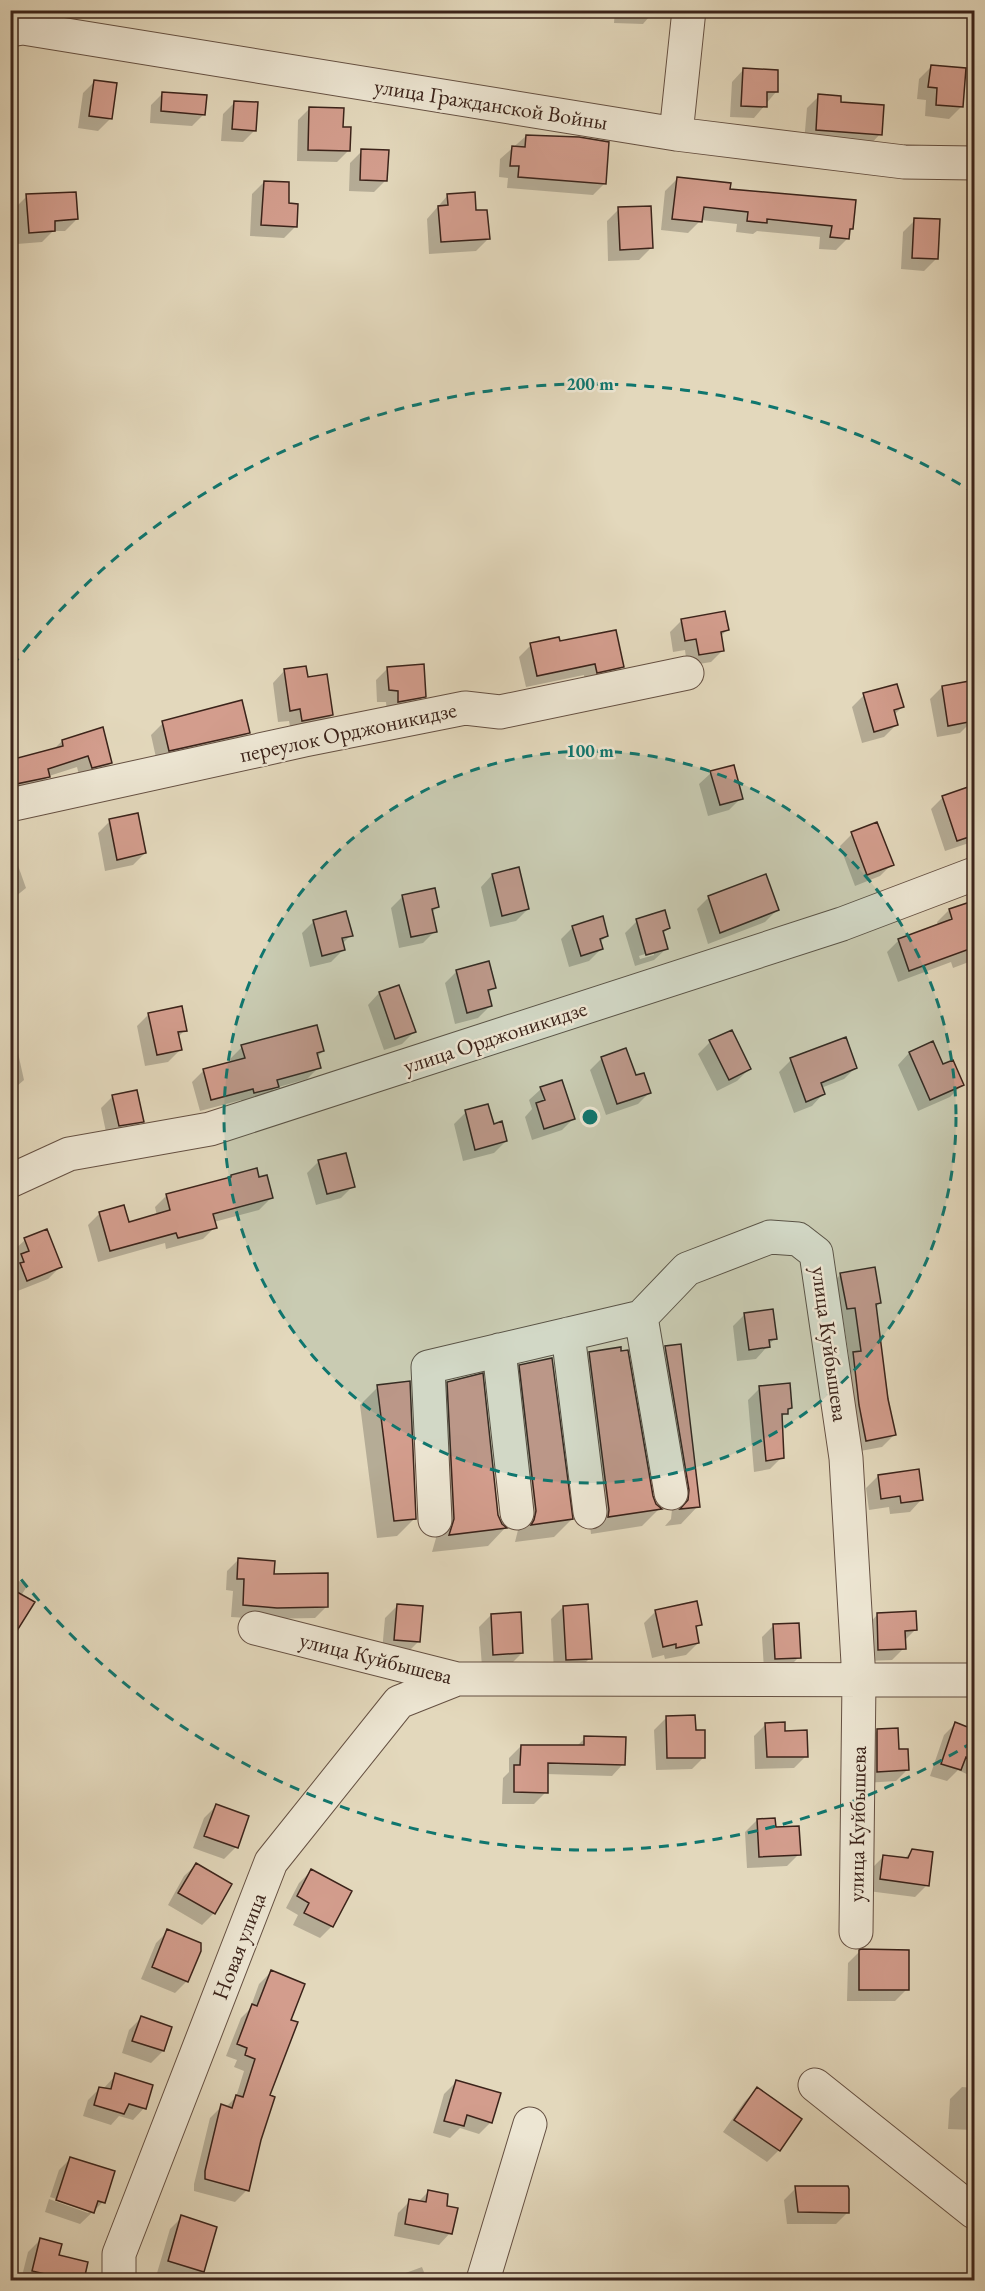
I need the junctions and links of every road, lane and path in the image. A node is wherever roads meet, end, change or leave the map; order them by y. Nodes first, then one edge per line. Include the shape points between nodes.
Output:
1 (689, 10) edge
2 (18, 23) edge
3 (676, 134) junction
4 (975, 163) edge
5 (687, 673) dead end
6 (10, 805) edge
7 (975, 874) edge
8 (10, 1181) edge
9 (641, 1317) junction
10 (568, 1334) junction
11 (499, 1350) junction
12 (671, 1493) dead end
13 (590, 1512) dead end
14 (517, 1513) dead end
15 (435, 1520) dead end
16 (255, 1628) dead end
17 (457, 1679) junction
18 (859, 1680) junction
19 (975, 1680) edge
20 (856, 1932) dead end
21 (815, 2085) dead end
22 (530, 2124) dead end
23 (975, 2212) edge
24 (119, 2280) edge
25 (483, 2280) edge

1 - 3 street
2 - 3 street, улица Гражданской Войны
3 - 4 street, улица Гражданской Войны via 904,162
5 - 6 street, переулок Орджоникидзе via 500,712 465,708
7 - 8 street, улица Орджоникидзе via 842,924 210,1129 69,1154
9 - 10 street
9 - 12 street
9 - 18 street, улица Куйбышева via 687,1269 770,1238 798,1239 816,1253 846,1458
10 - 11 street
10 - 13 street
11 - 14 street
11 - 15 street via 428,1367
16 - 17 street, улица Куйбышева
17 - 18 street, улица Куйбышева
17 - 24 street, Новая улица via 399,1702 272,1862 119,2254
18 - 19 street, улица Куйбышева
18 - 20 street, улица Куйбышева
21 - 23 street
22 - 25 street

